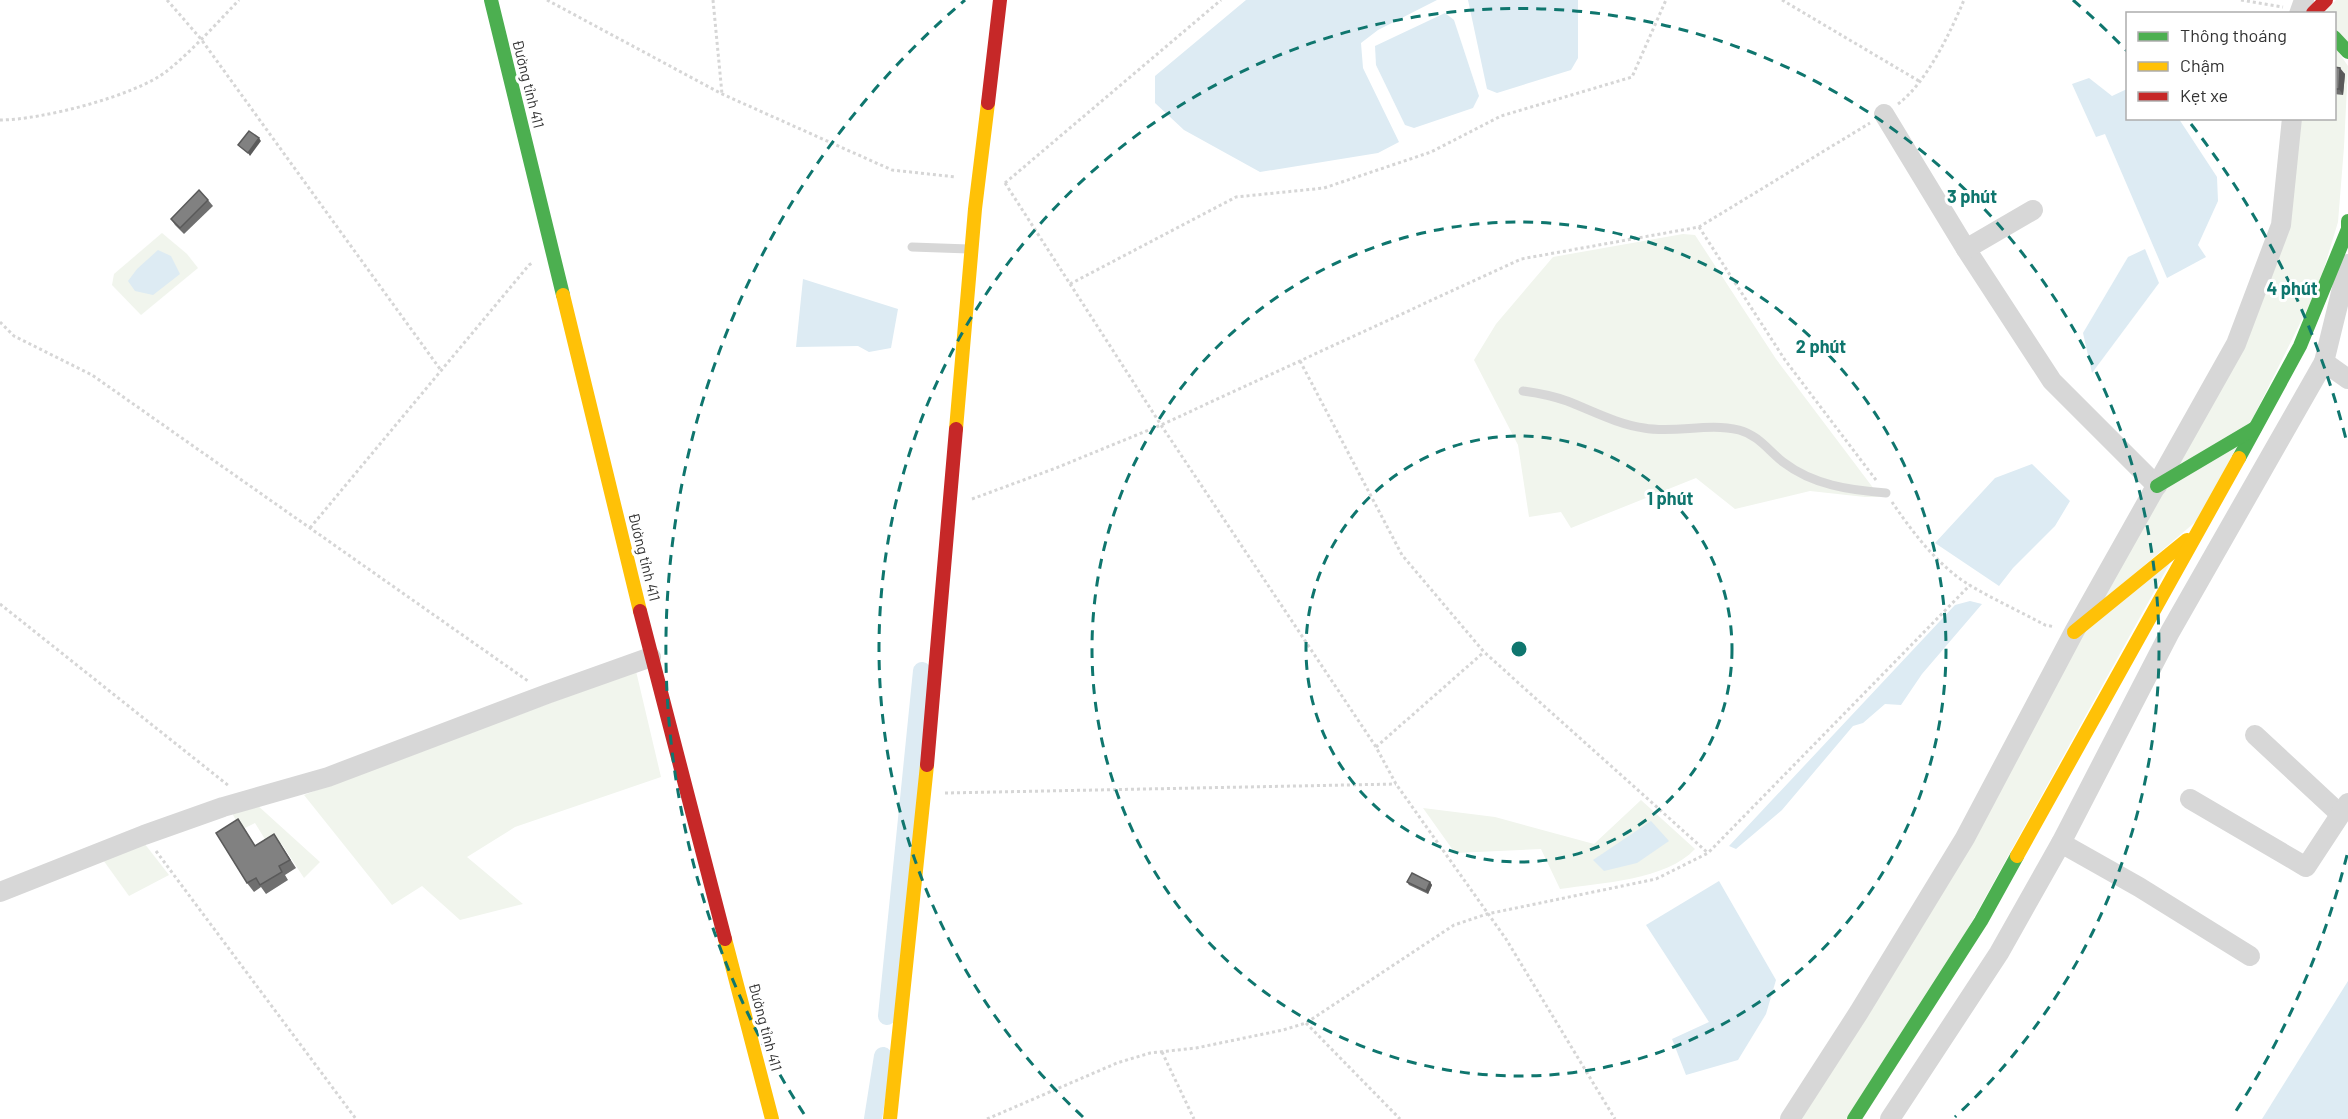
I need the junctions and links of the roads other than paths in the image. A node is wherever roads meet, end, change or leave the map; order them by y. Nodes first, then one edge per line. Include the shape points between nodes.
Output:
1 (491, 0) edge
2 (1000, 0) edge
3 (2326, 0) edge
4 (2306, 10) edge
5 (2336, 39) edge
6 (2348, 52) edge
7 (1884, 114) road end
8 (2292, 120) edge
9 (2033, 210) dead end
10 (2348, 221) edge
11 (2348, 228) edge
12 (2348, 234) edge
13 (912, 247) dead end
14 (971, 249) junction
15 (1966, 249) junction
16 (2348, 264) edge
17 (2348, 315) edge
18 (2331, 336) junction
19 (2324, 362) junction
20 (2348, 379) edge
21 (1523, 391) dead end
22 (2256, 427) junction
23 (2157, 486) junction
24 (1886, 493) road end
25 (2199, 530) junction
26 (2074, 632) junction
27 (651, 657) junction
28 (2255, 735) dead end
29 (2190, 799) dead end
30 (2344, 809) edge
31 (2061, 843) junction
32 (0, 892) edge
33 (2250, 956) dead end
34 (772, 1119) edge
35 (890, 1119) edge
36 (1790, 1119) edge
37 (1854, 1119) edge
38 (1890, 1119) edge

1 - 27 main road, Đường tỉnh 411
2 - 14 main road
3 - 4 main road
5 - 6 main road
7 - 15 street
8 - 23 street via 2283,214 2276,242 2236,344
9 - 15 street
10 - 11 main road
11 - 12 street
11 - 22 main road via 2300,346
13 - 14 lane
14 - 35 main road via 924,794
15 - 23 street via 2052,381
16 - 18 street
17 - 18 street
18 - 19 street
19 - 20 street
19 - 31 street via 2170,632
21 - 24 lane via 1548,395 1644,428 1702,426 1739,430 1755,436 1784,463 1810,477 1849,490
22 - 23 main road
22 - 25 main road
23 - 26 street
25 - 26 main road
25 - 37 main road via 1981,921
26 - 36 street via 1965,838
27 - 32 street via 328,777 144,835
27 - 34 main road, Đường tỉnh 411
28 - 30 street
29 - 30 street via 2306,867
31 - 33 street
31 - 38 street via 1999,953

